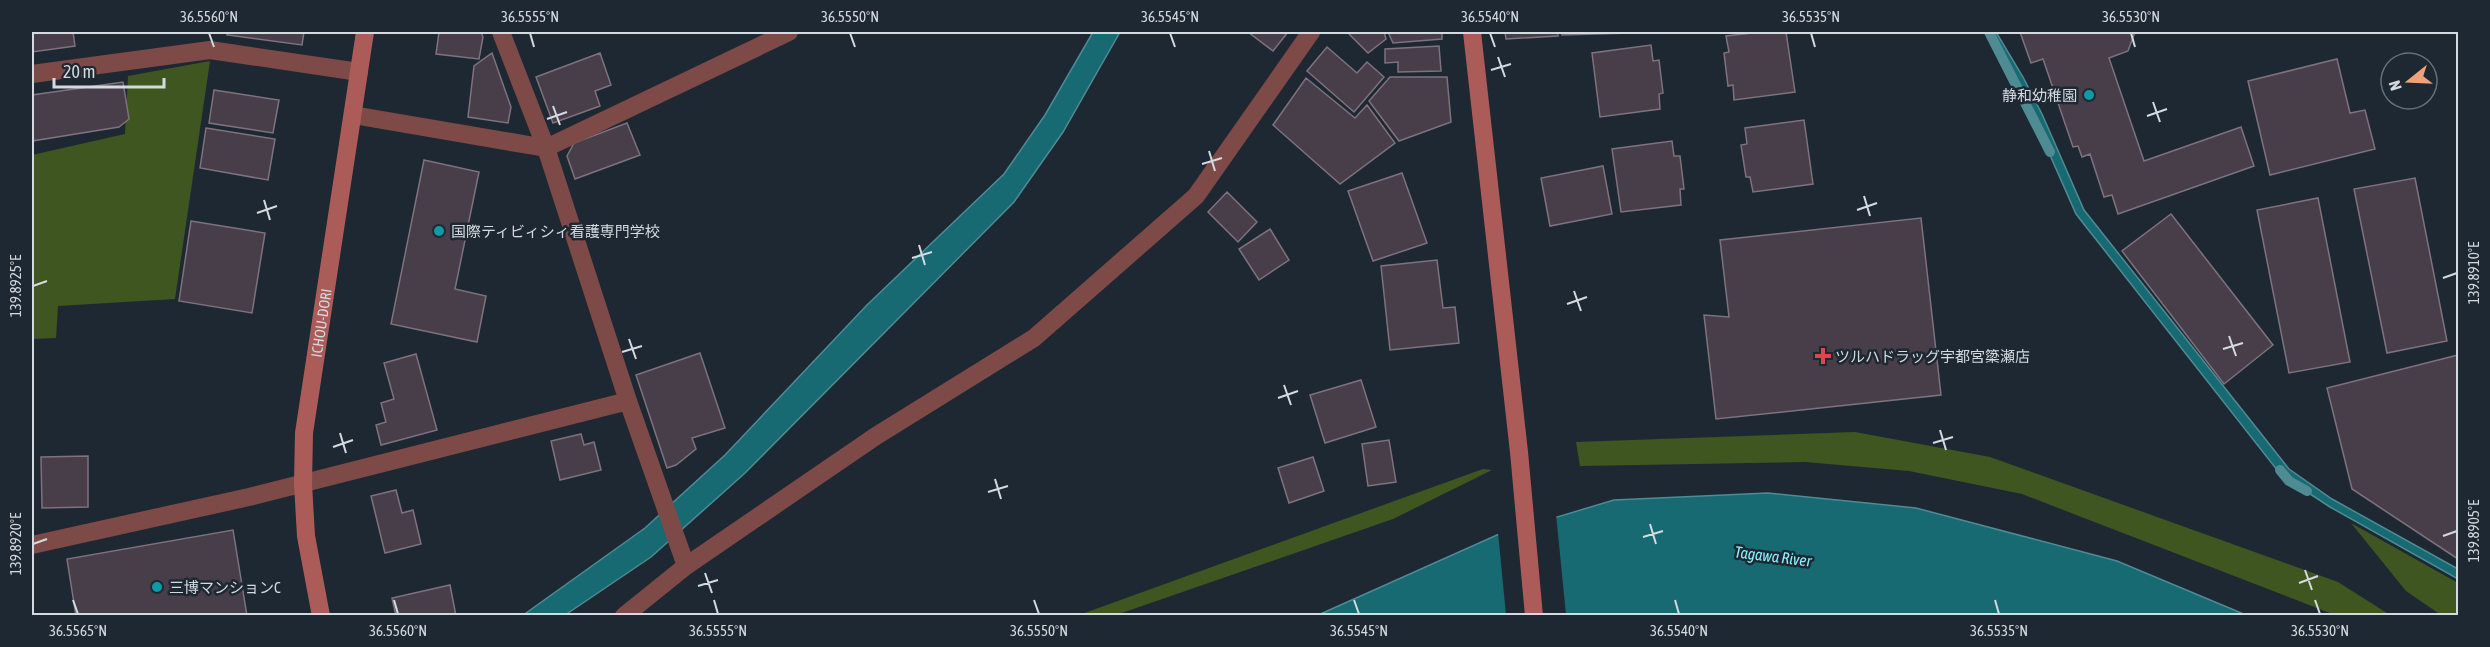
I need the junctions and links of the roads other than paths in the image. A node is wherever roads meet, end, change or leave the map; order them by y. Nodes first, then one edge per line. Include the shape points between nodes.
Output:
1 (365, 32) edge
2 (501, 32) edge
3 (789, 32) edge
4 (1311, 32) edge
5 (1472, 32) edge
6 (358, 72) junction
7 (32, 74) edge
8 (352, 115) junction
9 (546, 148) junction
10 (628, 401) junction
11 (303, 484) junction
12 (32, 545) edge
13 (686, 566) junction
14 (321, 615) edge
15 (624, 615) edge
16 (1534, 615) edge

1 - 6 street, ICHOU-DORI
2 - 9 street
3 - 9 street
4 - 13 street via 1196,195 1034,339 876,436
5 - 16 street
6 - 7 street via 210,50
6 - 8 street, ICHOU-DORI
8 - 9 street
8 - 11 street, ICHOU-DORI via 304,433
9 - 10 street
10 - 11 street
10 - 13 street
11 - 12 street
11 - 14 street, ICHOU-DORI via 306,536
13 - 15 street

